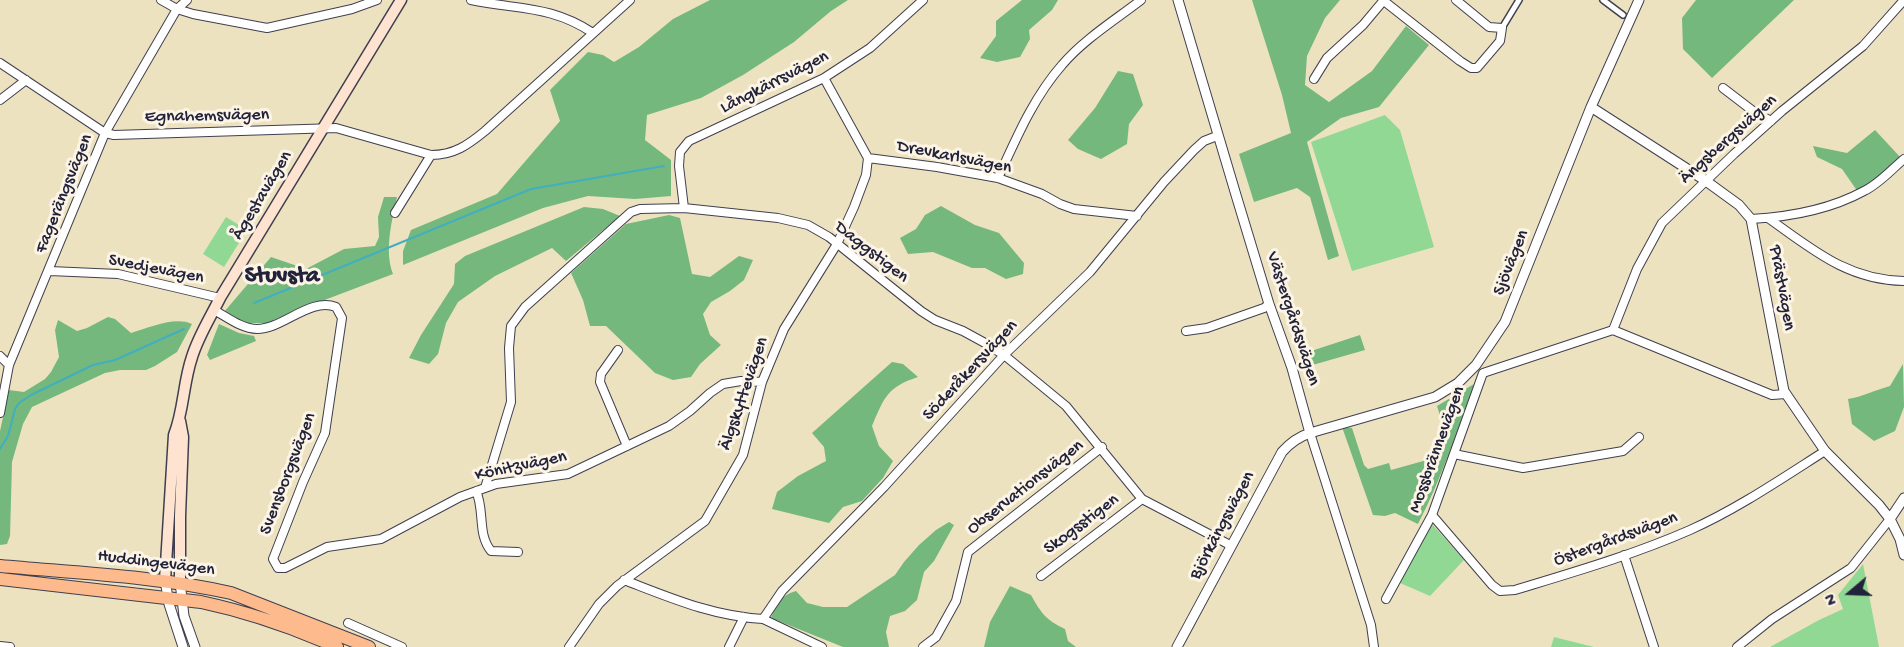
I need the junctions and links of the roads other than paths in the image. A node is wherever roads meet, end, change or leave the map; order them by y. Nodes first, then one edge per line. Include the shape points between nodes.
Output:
1 (161, 0) edge
2 (187, 0) edge
3 (377, 0) edge
4 (399, 0) edge
5 (476, 0) edge
6 (630, 0) edge
7 (923, 0) edge
8 (1141, 0) edge
9 (1178, 0) edge
10 (1384, 0) edge
11 (1456, 0) edge
12 (1519, 0) edge
13 (1603, 0) edge
14 (1639, 0) edge
15 (1904, 0) edge
16 (177, 9) junction
17 (1623, 15) dead end
18 (1502, 28) junction
19 (593, 33) junction
20 (0, 63) edge
21 (824, 78) junction
22 (1314, 79) dead end
23 (26, 80) junction
24 (1723, 88) dead end
25 (0, 100) edge
26 (1591, 107) junction
27 (1771, 121) junction
28 (322, 130) junction
29 (105, 133) junction
30 (1217, 136) junction
31 (431, 155) junction
32 (868, 158) junction
33 (1904, 159) edge
34 (998, 178) junction
35 (1706, 181) junction
36 (684, 208) junction
37 (395, 213) dead end
38 (1137, 216) junction
39 (1768, 218) junction
40 (1751, 219) junction
41 (837, 244) junction
42 (50, 271) junction
43 (1904, 281) edge
44 (220, 298) junction
45 (1269, 304) junction
46 (214, 310) junction
47 (1613, 330) junction
48 (1186, 331) dead end
49 (618, 350) dead end
50 (1004, 355) junction
51 (0, 356) edge
52 (9, 365) junction
53 (762, 382) junction
54 (1786, 394) junction
55 (0, 413) edge
56 (180, 421) junction
57 (1310, 433) junction
58 (1639, 437) dead end
59 (627, 446) junction
60 (1102, 447) junction
61 (1825, 451) junction
62 (1454, 454) junction
63 (485, 488) junction
64 (476, 491) junction
65 (1904, 498) edge
66 (1143, 499) junction
67 (1432, 515) junction
68 (1890, 519) junction
69 (1230, 545) junction
70 (518, 552) dead end
71 (1624, 555) junction
72 (1904, 555) edge
73 (0, 566) edge
74 (278, 568) joint
75 (1041, 576) dead end
76 (0, 579) edge
77 (165, 580) junction
78 (624, 580) junction
79 (180, 582) junction
80 (167, 597) junction
81 (181, 599) junction
82 (1386, 599) dead end
83 (744, 618) junction
84 (763, 618) junction
85 (348, 623) dead end
86 (0, 646) edge
87 (10, 647) edge
88 (183, 647) edge
89 (195, 647) edge
90 (338, 647) edge
91 (369, 647) edge
92 (402, 647) edge
93 (570, 647) edge
94 (729, 647) edge
95 (822, 647) edge
96 (923, 647) edge
97 (1177, 647) edge
98 (1374, 647) edge
99 (1654, 647) edge
100 (1737, 647) edge

1 - 16 street
2 - 16 street, Fagerängsvägen
3 - 16 street via 267,28
4 - 28 main road, Ågestavägen
5 - 19 street via 549,12
6 - 19 street, Egnahemsvägen
7 - 21 street, Långkärrsvägen via 870,48
8 - 34 street via 1062,64 1030,111
9 - 30 street, Västergårdsvägen
10 - 18 street via 1471,68 1477,68 1500,41
10 - 22 street via 1327,58
11 - 18 street via 1489,27
12 - 18 street
13 - 17 street
14 - 26 street, Sjövägen
15 - 27 street, Ängsbergsvägen via 1863,46
16 - 29 street, Fagerängsvägen
19 - 31 street, Egnahemsvägen via 466,146
20 - 23 street
21 - 32 street
21 - 36 street, Långkärrsvägen via 689,141 680,152
23 - 25 street
23 - 29 street
24 - 27 street
26 - 35 street
26 - 57 street, Sjövägen via 1505,322 1476,365 1458,383 1435,397
27 - 35 street, Ängsbergsvägen
28 - 29 street, Egnahemsvägen
28 - 31 street, Egnahemsvägen via 345,130
28 - 44 main road, Ågestavägen
29 - 42 street, Fagerängsvägen
30 - 38 street, Söderåkersvägen via 1194,150
30 - 45 street, Västergårdsvägen
31 - 37 street
32 - 34 street, Drevkarlsvägen
32 - 41 street, Älgskyttevägen via 861,190
33 - 39 street via 1866,191 1828,206
34 - 38 street, Drevkarlsvägen via 1074,209
35 - 40 street
35 - 47 street, Ängsbergsvägen via 1662,223 1637,269
36 - 41 street, Daggstigen via 808,225
36 - 63 street, Daggstigen via 631,212 525,307 511,326 511,402
38 - 50 street, Söderåkersvägen via 1090,272
39 - 40 street
39 - 43 street via 1829,261 1862,274
40 - 54 street, Prästvägen
41 - 50 street, Daggstigen via 921,311
41 - 53 street, Älgskyttevägen via 784,329
42 - 44 street, Svedjevägen via 118,274
42 - 52 street, Fagerängsvägen
44 - 46 main road, Ågestavägen
45 - 48 street via 1207,328
45 - 57 street, Västergårdsvägen
46 - 56 main road, Ågestavägen via 192,357
46 - 74 street, Svensborgsvägen via 256,329 324,305 340,311 342,318 325,434 273,560
47 - 54 street via 1772,395
47 - 62 street, Mossbrännevägen via 1483,373
49 - 59 street via 601,374 600,382
50 - 60 street, Daggstigen via 1072,411
50 - 84 street, Söderåkersvägen via 884,487 782,591
51 - 52 street
52 - 55 street, Fagerängsvägen
53 - 59 street, Könitzvägen via 723,384 669,426
53 - 78 street, Älgskyttevägen via 743,454 705,521
54 - 61 street, Prästvägen
56 - 77 main road, Ågestavägen via 174,435
56 - 79 main road, Ågestavägen
57 - 69 street, Björkängsvägen via 1282,452
57 - 98 street, Västergårdsvägen via 1371,625
58 - 62 street via 1623,451 1523,468
59 - 63 street, Könitzvägen via 568,474
60 - 66 street, Daggstigen
60 - 96 street, Observationsvägen via 968,552 956,601 936,637
61 - 68 street, Prästvägen
61 - 71 street, Östergårdsvägen via 1730,510
62 - 67 street, Mossbrännevägen
63 - 64 street, Könitzvägen
64 - 70 street via 481,500 484,542 491,551
64 - 74 street, Könitzvägen via 381,539 327,547
65 - 68 street
66 - 69 street, Daggstigen
66 - 75 street, Skogsstigen
67 - 71 street, Östergårdsvägen via 1500,591 1515,591
67 - 82 street, Mossbrännevägen
68 - 72 street, Prästvägen
68 - 100 street via 1851,567
69 - 97 street, Björkängsvägen
71 - 99 street
73 - 77 main road, Huddingevägen
76 - 80 main road, Huddingevägen
77 - 79 main road, Huddingevägen
77 - 80 street
78 - 83 street via 699,608
78 - 93 street, Älgskyttevägen via 599,604
79 - 81 street
79 - 91 main road, Huddingevägen via 231,593
80 - 81 main road, Huddingevägen
80 - 88 street
81 - 89 street
81 - 90 main road, Huddingevägen via 259,618
83 - 84 street
83 - 94 street
84 - 95 street
85 - 92 street
86 - 87 street

